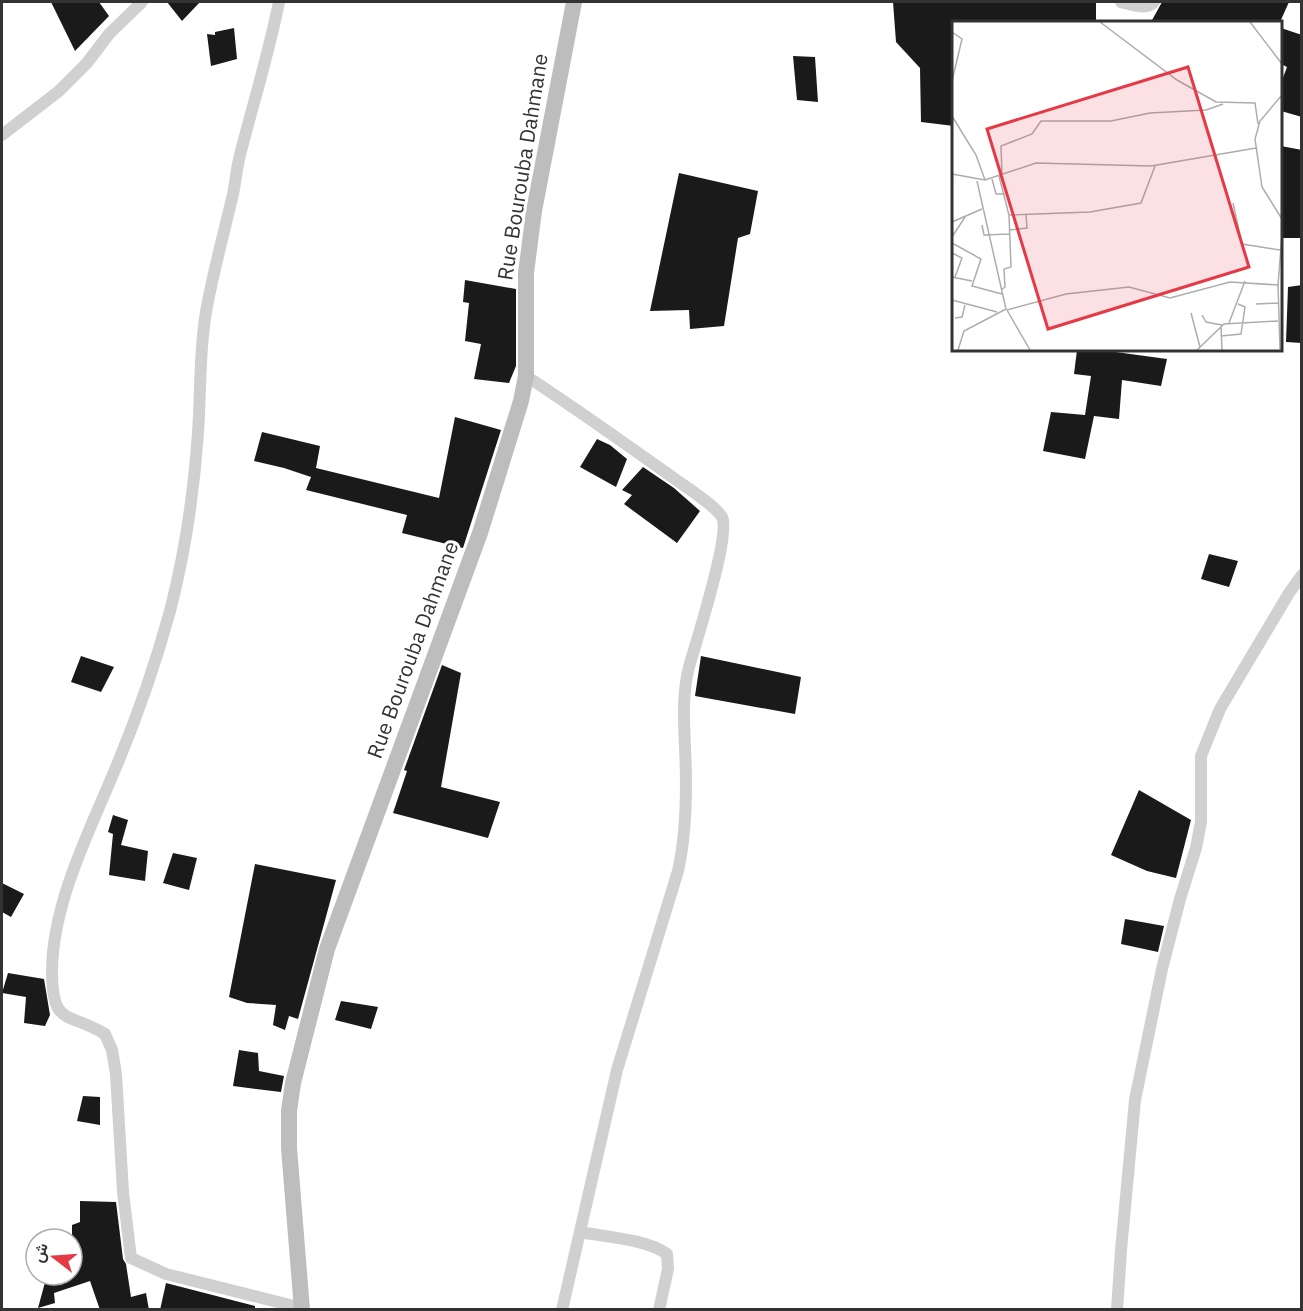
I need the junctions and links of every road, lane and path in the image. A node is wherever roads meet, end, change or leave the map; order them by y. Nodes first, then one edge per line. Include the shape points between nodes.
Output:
1 (142, 2) edge
2 (279, 2) edge
3 (574, 2) edge
4 (1121, 2) edge
5 (1154, 2) edge
6 (2, 135) edge
7 (526, 376) junction
8 (1302, 575) edge
9 (580, 1232) junction
10 (302, 1309) edge
11 (562, 1310) edge
12 (659, 1310) edge
13 (1118, 1310) edge

1 - 6 street via 59,91
2 - 10 street via 240,154 206,311 196,468 170,612 129,736 90,827 64,902 55,934 52,972 56,1006 62,1015 105,1034 112,1050 131,1258 166,1274
3 - 7 street, Rue Bourouba Dahmane via 533,221 525,296
4 - 5 street via 1145,7
7 - 9 street via 691,490 718,512 724,527 685,688 683,847 617,1070
7 - 10 street, Rue Bourouba Dahmane via 480,533 316,984 289,1112
8 - 13 street via 1220,709 1201,756 1196,848 1162,969 1135,1100
9 - 11 street
9 - 12 street via 643,1244 667,1254 668,1269

